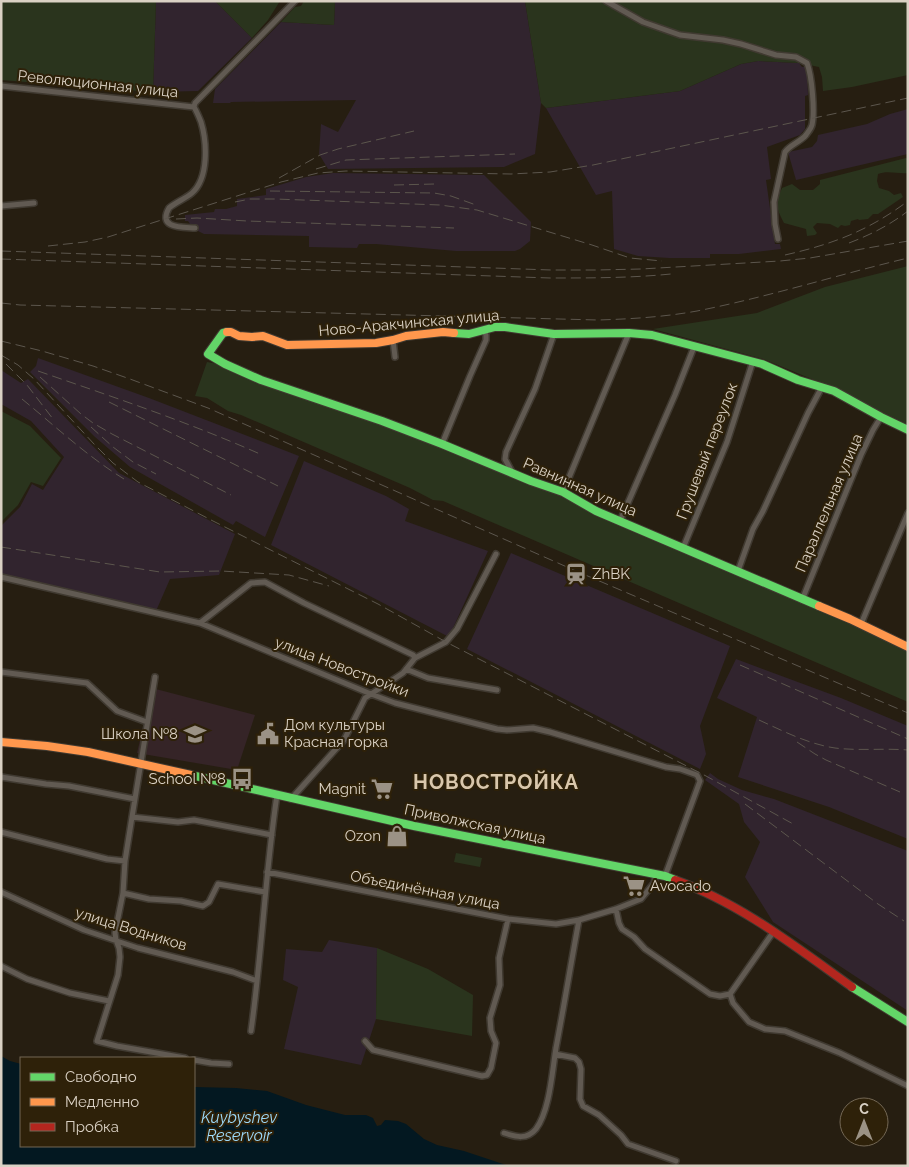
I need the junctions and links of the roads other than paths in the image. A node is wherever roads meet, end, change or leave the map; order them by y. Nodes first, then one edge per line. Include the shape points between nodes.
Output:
1 (295, 1) edge
2 (606, 1) edge
3 (1, 86) edge
4 (194, 107) junction
5 (34, 203) dead end
6 (1, 206) edge
7 (195, 228) dead end
8 (778, 239) dead end
9 (484, 331) junction
10 (629, 333) junction
11 (554, 334) junction
12 (393, 340) junction
13 (694, 347) junction
14 (208, 354) joint
15 (394, 357) dead end
16 (753, 362) junction
17 (822, 388) junction
18 (881, 417) junction
19 (908, 430) edge
20 (442, 444) junction
21 (512, 472) junction
22 (563, 492) junction
23 (908, 513) edge
24 (620, 521) junction
25 (683, 548) junction
26 (496, 554) dead end
27 (738, 571) junction
28 (1, 577) edge
29 (802, 600) junction
30 (200, 623) junction
31 (861, 624) junction
32 (908, 647) edge
33 (415, 658) junction
34 (406, 669) junction
35 (1, 672) edge
36 (155, 677) dead end
37 (497, 690) dead end
38 (371, 694) junction
39 (147, 722) junction
40 (1, 742) edge
41 (140, 763) junction
42 (1, 777) edge
43 (277, 796) junction
44 (135, 799) junction
45 (291, 799) junction
46 (132, 817) junction
47 (1, 832) edge
48 (272, 835) junction
49 (125, 861) junction
50 (267, 872) junction
51 (656, 874) junction
52 (664, 876) junction
53 (1, 892) edge
54 (265, 892) junction
55 (123, 893) junction
56 (616, 909) junction
57 (508, 919) junction
58 (578, 920) junction
59 (774, 931) junction
60 (116, 940) junction
61 (1, 966) edge
62 (257, 981) junction
63 (730, 994) junction
64 (109, 1001) junction
65 (908, 1022) edge
66 (251, 1031) dead end
67 (365, 1041) dead end
68 (555, 1054) junction
69 (179, 1057) edge
70 (195, 1060) edge
71 (229, 1064) dead end
72 (908, 1086) edge
73 (504, 1133) dead end
74 (676, 1161) dead end

1 - 4 street, Революционная улица
2 - 8 street via 643,22 680,35 723,40 776,55 796,57 807,63 812,126 804,138 785,152 774,202
3 - 4 street, Революционная улица
4 - 7 street via 202,127 206,153 203,177 192,193 169,208 166,219 174,227
5 - 6 street
9 - 11 street, Ново-Аракчинская улица via 505,327
9 - 12 street, Ново-Аракчинская улица via 469,334 443,332
9 - 20 street via 486,340
10 - 11 street, Ново-Аракчинская улица
10 - 13 street, Ново-Аракчинская улица via 652,335
10 - 22 street
11 - 21 street via 535,388 506,452 505,459
12 - 14 street, Ново-Аракчинская улица via 287,345 263,336 239,336 227,332
12 - 15 street
13 - 16 street, Ново-Аракчинская улица
13 - 24 street
14 - 20 street, Равнинная улица via 261,380
16 - 17 street, Ново-Аракчинская улица
16 - 25 street, Грушевый переулок via 727,442
17 - 18 street, Ново-Аракчинская улица via 834,391
17 - 27 street via 753,530
18 - 19 street, Ново-Аракчинская улица
18 - 29 street, Параллельная улица via 861,455
20 - 21 street, Равнинная улица
21 - 22 street, Равнинная улица
22 - 24 street, Равнинная улица
23 - 31 street
24 - 25 street, Равнинная улица
25 - 27 street, Равнинная улица
26 - 33 street via 457,629 446,642
27 - 29 street, Равнинная улица
28 - 30 street, улица Новостройки
29 - 31 street, Равнинная улица
30 - 33 street via 251,583 265,582
30 - 38 street, улица Новостройки
31 - 32 street, Равнинная улица
33 - 34 street
34 - 37 street via 428,678
34 - 38 street
35 - 39 street via 87,683 117,711
36 - 39 street
38 - 45 street via 365,698 344,740
38 - 52 street, улица Новостройки via 498,729 533,728 550,732 697,775 700,781
39 - 41 street
40 - 41 street, Приволжская улица via 88,752
41 - 43 street, Приволжская улица
41 - 44 street
42 - 44 street
43 - 45 street, Приволжская улица
43 - 48 street
44 - 46 street
45 - 51 street, Приволжская улица
46 - 48 street via 178,822 194,820
46 - 49 street
47 - 49 street
48 - 50 street
49 - 55 street
50 - 54 street
50 - 57 street, Объединённая улица
51 - 52 street, Приволжская улица
51 - 56 street, Объединённая улица via 654,883 640,899
52 - 59 street, Приволжская улица via 713,896
53 - 60 street, улица Водников via 84,930
54 - 55 street via 218,884 209,902 203,906
54 - 62 street
55 - 60 street
56 - 58 street, Объединённая улица
56 - 63 street via 622,929 645,949 710,994
57 - 58 street, Объединённая улица via 556,924
57 - 67 street via 499,958 500,984 490,1018 496,1042 487,1075 372,1050
58 - 68 street
59 - 63 street
59 - 65 street, Приволжская улица
60 - 62 street, улица Водников
60 - 64 street via 120,957 118,975
61 - 64 street via 27,979 70,993
62 - 66 street
63 - 72 street via 733,1003 749,1022 765,1029 785,1031 840,1053
64 - 69 street via 97,1041
68 - 73 street via 549,1097 535,1130 522,1137
68 - 74 street via 580,1062 580,1100 583,1106 600,1115 628,1144
70 - 71 street

